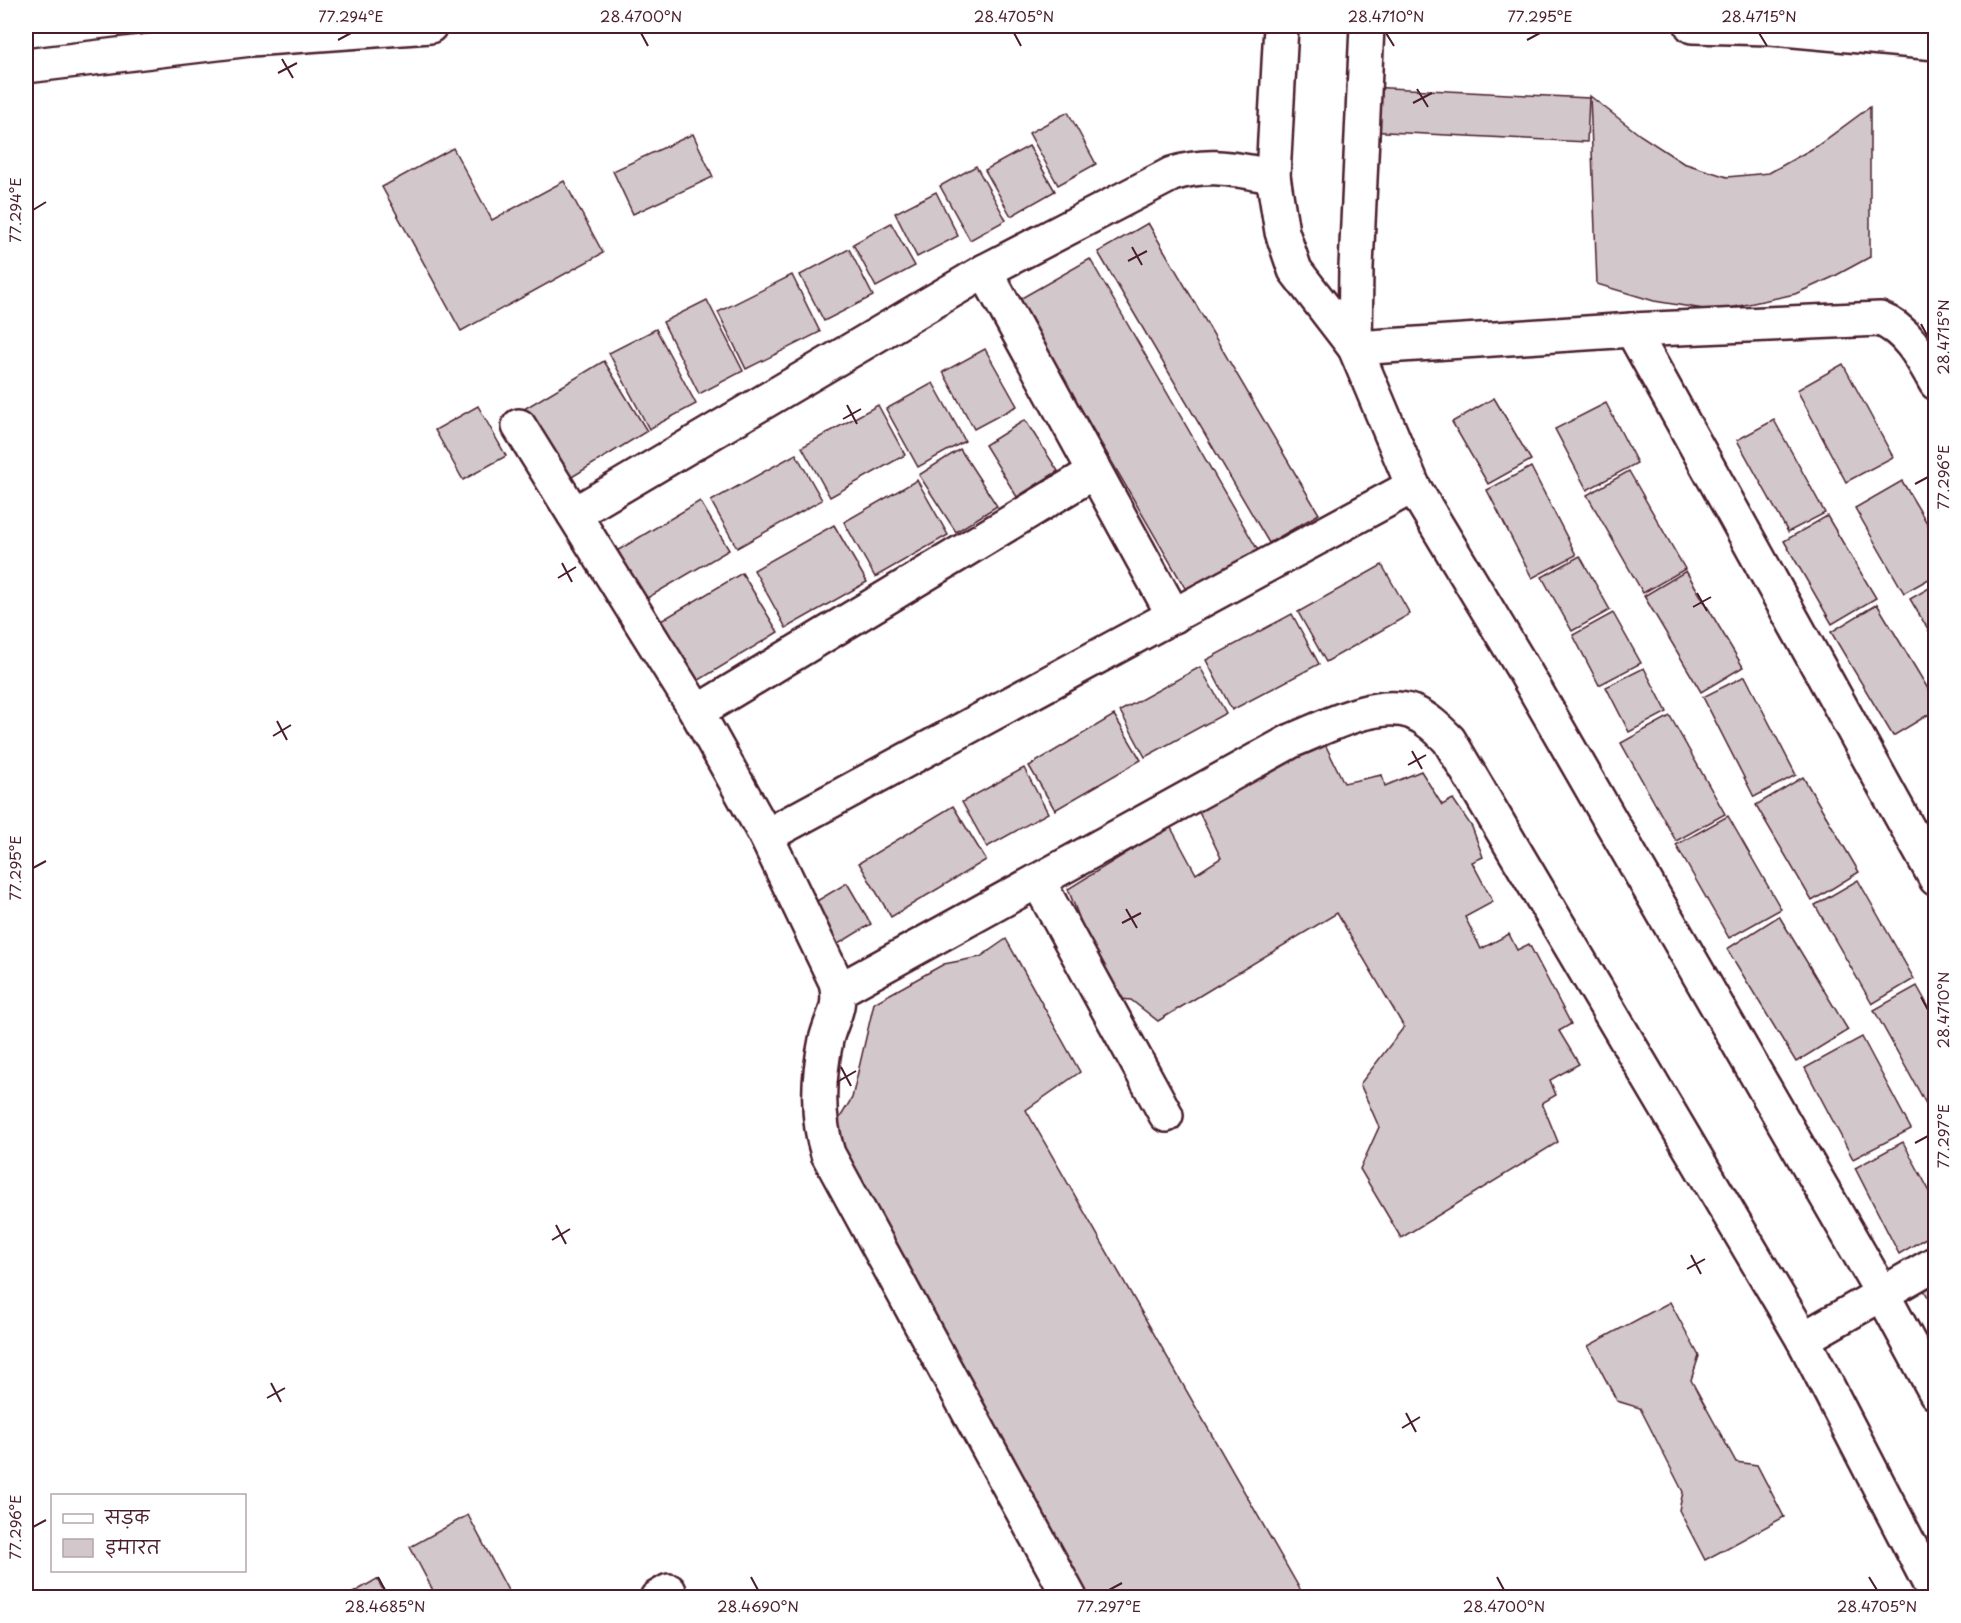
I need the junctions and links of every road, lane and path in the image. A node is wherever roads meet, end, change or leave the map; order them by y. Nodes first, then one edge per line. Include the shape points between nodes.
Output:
1 (419, 26) edge
2 (1281, 26) edge
3 (1367, 26) edge
4 (1692, 26) edge
5 (1935, 43) edge
6 (26, 66) edge
7 (1274, 176) junction
8 (985, 271) junction
9 (1632, 330) junction
10 (1355, 348) junction
11 (1935, 383) edge
12 (519, 426) dead end
13 (1094, 472) junction
14 (1413, 486) junction
15 (574, 514) junction
16 (1174, 616) junction
17 (698, 712) junction
18 (766, 836) junction
19 (1935, 879) edge
20 (1038, 881) junction
21 (838, 992) junction
22 (1166, 1115) dead end
23 (1935, 1263) edge
24 (1882, 1293) junction
25 (1803, 1339) junction
26 (1935, 1393) edge
27 (1935, 1596) edge
28 (1071, 1598) edge

1 - 6 street via 251,39
2 - 7 street
3 - 10 street
4 - 5 street via 1771,28
7 - 8 street via 1211,166 1172,174
7 - 10 street via 1282,232 1295,270
8 - 13 street
8 - 15 street
9 - 10 street
9 - 11 street via 1880,319 1911,342
9 - 19 street
10 - 14 street
12 - 15 street
13 - 16 street
13 - 17 street
14 - 16 street
14 - 24 street via 1525,672
15 - 17 street
16 - 18 street
17 - 18 street
18 - 21 street
20 - 21 street
20 - 22 street
20 - 25 street via 1291,741 1365,712 1385,709 1411,712 1432,723 1449,740
21 - 28 street via 839,1004 820,1071 820,1117 828,1154
23 - 24 street
24 - 25 street
24 - 26 street
25 - 27 street

